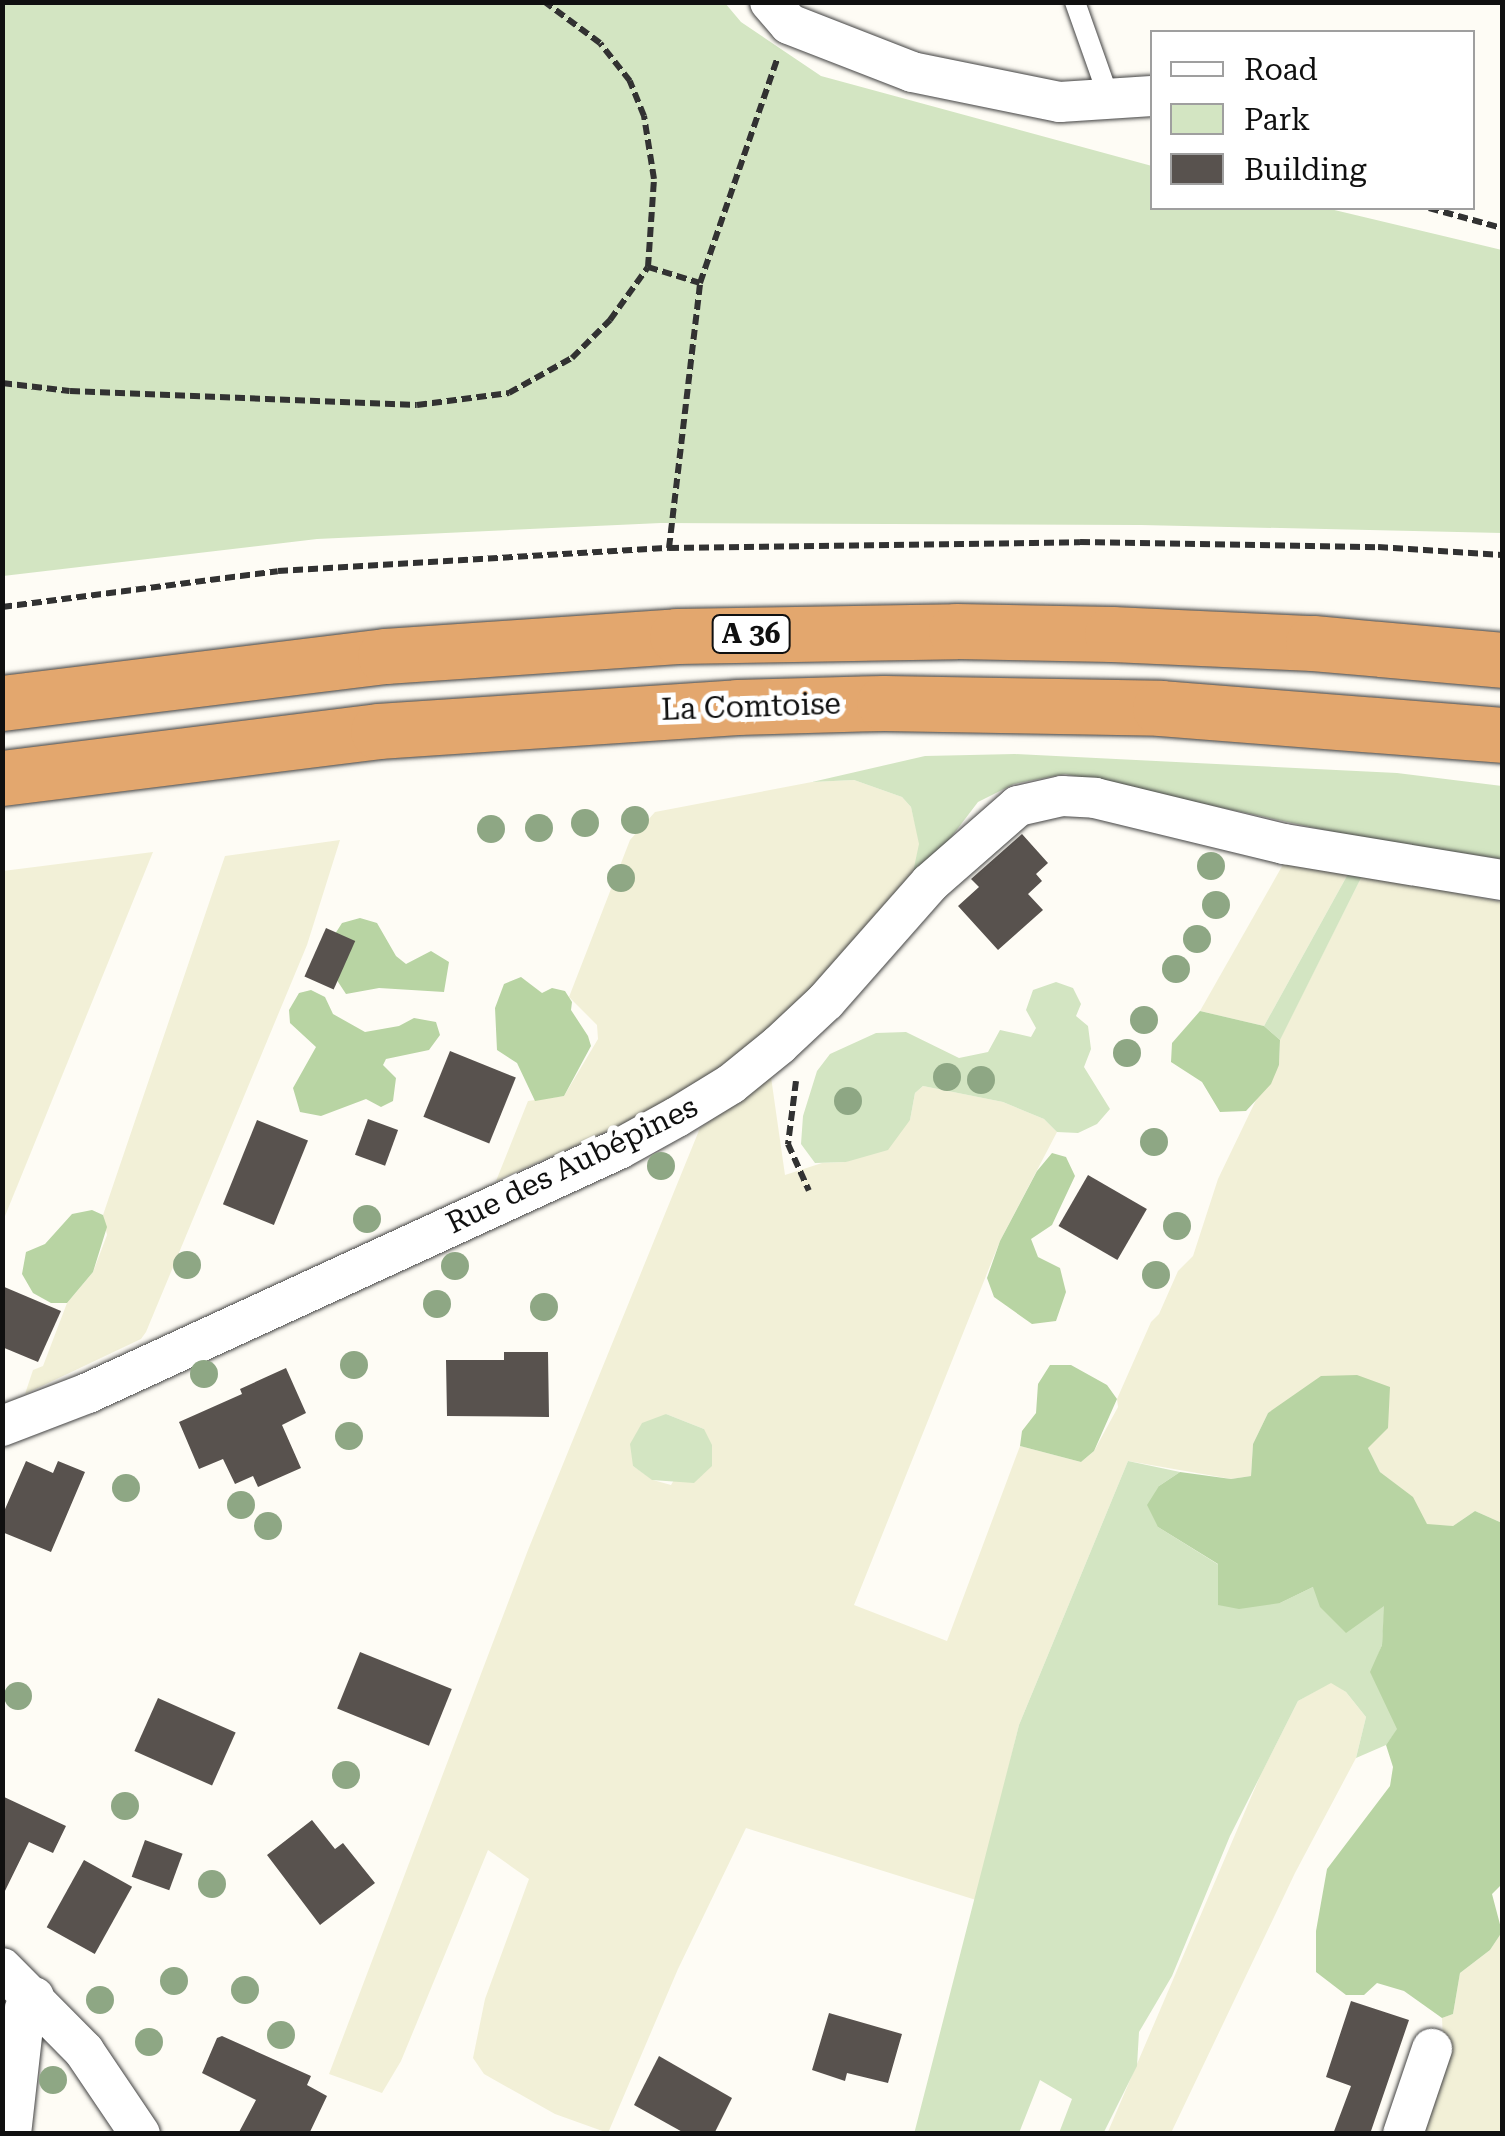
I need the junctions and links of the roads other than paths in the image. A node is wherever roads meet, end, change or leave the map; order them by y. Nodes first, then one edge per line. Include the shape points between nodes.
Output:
1 (1076, 2) edge
2 (779, 13) edge
3 (1150, 96) edge
4 (1108, 98) junction
5 (1502, 660) edge
6 (2, 702) edge
7 (1502, 734) edge
8 (2, 778) edge
9 (1502, 880) edge
10 (2, 1426) edge
11 (2, 1968) edge
12 (34, 1997) junction
13 (1432, 2049) dead end
14 (11, 2134) edge
15 (140, 2134) edge
16 (1402, 2134) edge

1 - 4 lane
2 - 4 street via 912,72 1060,102
3 - 4 street
5 - 6 highway, A 36 via 1112,634 792,632 385,656
7 - 8 highway, La Comtoise via 1160,708 737,707 378,732
9 - 10 street, Rue des Aubépines via 1284,844 1095,798 1039,798 998,820 930,883 826,1001 731,1084 619,1148 88,1393
11 - 12 street
12 - 14 street via 25,2009
12 - 15 street via 84,2051
13 - 16 street

